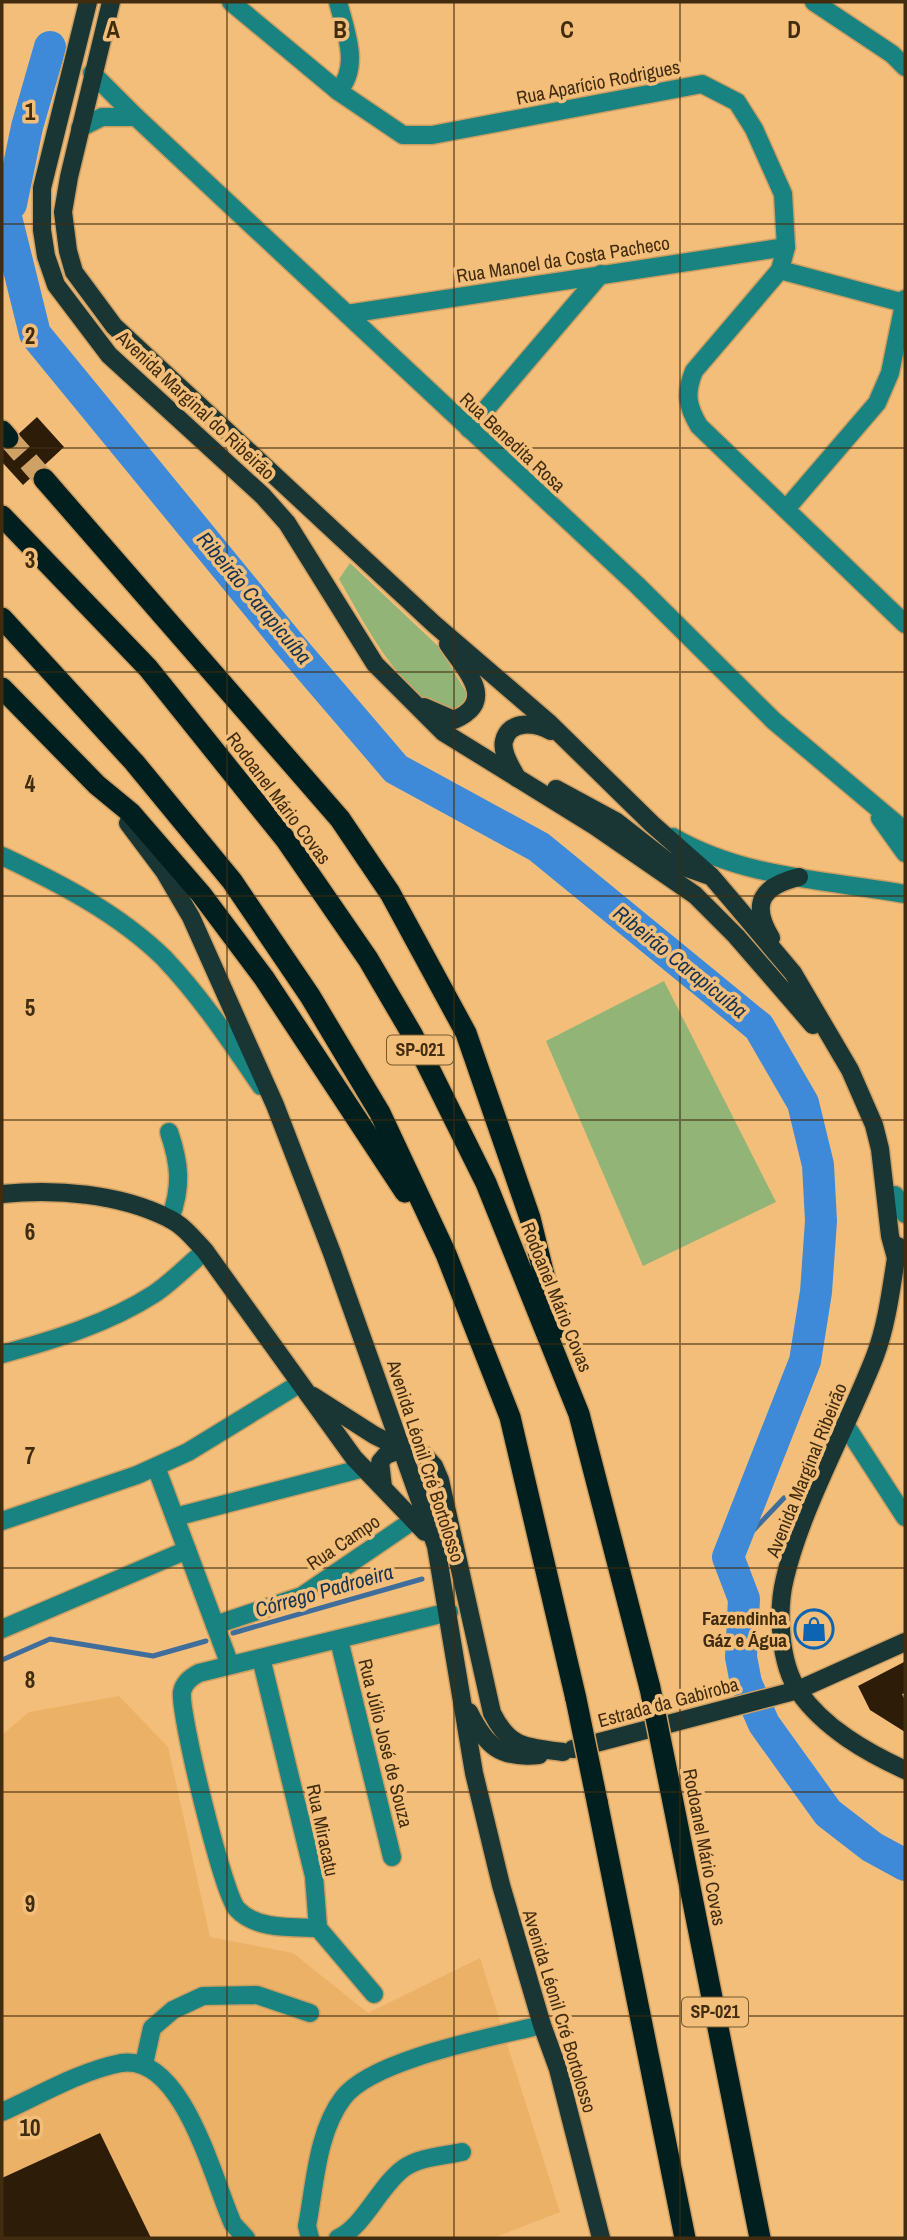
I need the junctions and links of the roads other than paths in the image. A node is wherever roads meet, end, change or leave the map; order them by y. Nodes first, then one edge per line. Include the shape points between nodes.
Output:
1 (76, 2) edge
2 (88, 2) edge
3 (111, 2) edge
4 (231, 2) edge
5 (338, 2) edge
6 (814, 2) edge
7 (76, 49) junction
8 (905, 67) edge
9 (92, 73) junction
10 (338, 91) junction
11 (136, 117) junction
12 (80, 128) junction
13 (786, 247) junction
14 (780, 270) junction
15 (601, 274) junction
16 (905, 301) edge
17 (347, 314) junction
18 (469, 429) junction
19 (44, 479) tunnel mouth
20 (786, 509) junction
21 (2, 516) edge
22 (2, 618) edge
23 (434, 624) junction
24 (905, 624) edge
25 (2, 688) edge
26 (400, 692) junction
27 (564, 737) junction
28 (520, 780) junction
29 (97, 785) junction
30 (863, 795) junction
31 (652, 824) junction
32 (905, 831) edge
33 (905, 853) edge
34 (2, 856) edge
35 (711, 876) junction
36 (797, 877) junction
37 (905, 892) edge
38 (793, 974) junction
39 (863, 1102) junction
40 (275, 1105) junction
41 (169, 1132) dead end
42 (884, 1169) junction
43 (2, 1194) edge
44 (895, 1195) junction
45 (905, 1214) edge
46 (170, 1219) junction
47 (205, 1251) junction
48 (446, 1254) junction
49 (899, 1260) edge
50 (2, 1354) edge
51 (301, 1387) junction
52 (579, 1414) junction
53 (846, 1426) junction
54 (402, 1449) junction
55 (156, 1467) junction
56 (364, 1468) junction
57 (383, 1487) junction
58 (175, 1517) junction
59 (905, 1517) edge
60 (415, 1519) junction
61 (2, 1521) edge
62 (436, 1546) junction
63 (187, 1550) junction
64 (449, 1612) junction
65 (215, 1625) junction
66 (2, 1629) edge
67 (339, 1640) junction
68 (905, 1642) edge
69 (261, 1658) junction
70 (230, 1665) junction
71 (798, 1690) junction
72 (462, 1697) junction
73 (563, 1752) junction
74 (905, 1770) edge
75 (392, 1857) dead end
76 (318, 1928) junction
77 (374, 1994) dead end
78 (310, 2013) dead end
79 (542, 2025) junction
80 (144, 2064) junction
81 (2, 2112) edge
82 (462, 2152) dead end
83 (309, 2232) edge
84 (246, 2238) edge
85 (291, 2238) edge
86 (338, 2238) edge
87 (601, 2238) edge
88 (685, 2238) edge
89 (760, 2238) edge

1 - 7 main road
2 - 7 main road, Avenida Marginal do Ribeirão
3 - 9 main road, Avenida Marginal do Ribeirão
4 - 10 street, Rua Aparício Rodrigues
5 - 10 street via 351,53 348,76
6 - 8 street
7 - 26 main road, Avenida Marginal do Ribeirão via 42,188 42,230 56,285 108,355 287,523 375,664
9 - 11 street, Rua Benedita Rosa
9 - 12 main road, Avenida Marginal do Ribeirão
10 - 13 street, Rua Aparício Rodrigues via 403,135 432,135 702,85 737,102 754,129 783,194
11 - 12 street via 102,117
11 - 17 street, Rua Benedita Rosa
12 - 23 main road, Avenida Marginal do Ribeirão via 63,212 74,272 87,293 114,326
13 - 14 street, Rua Aparício Rodrigues
13 - 15 street, Rua Manoel da Costa Pacheco
14 - 16 street
14 - 20 street, Rua Aparício Rodrigues via 716,342 687,389 689,409 699,426
15 - 17 street, Rua Manoel da Costa Pacheco
15 - 18 street
16 - 20 street via 890,373 877,404
17 - 18 street, Rua Benedita Rosa
18 - 30 street, Rua Benedita Rosa via 774,721
19 - 52 highway via 340,819 390,893 466,1033 530,1218
20 - 24 street, Rua Aparício Rodrigues
21 - 52 highway, Rodoanel Mário Covas / SP-021 via 148,668 286,840 368,959 412,1034 486,1183
22 - 48 highway via 134,762 232,881 343,1048 380,1114
23 - 26 main road, Avenida Marginal do Ribeirão via 473,681 475,706 466,715 448,719
23 - 27 main road, Avenida Marginal do Ribeirão
25 - 29 highway
26 - 28 main road, Avenida Marginal do Ribeirão via 443,732
27 - 28 main road, Avenida Marginal do Ribeirão via 531,724 512,728 503,743
27 - 31 main road, Avenida Marginal do Ribeirão
28 - 35 main road, Avenida Marginal do Ribeirão via 554,788 617,822 667,861
28 - 39 main road, Avenida Marginal do Ribeirão via 695,895 807,1016
29 - 40 main road, Avenida Léonil Cré Bortolosso via 164,871 191,917
29 - 48 highway via 156,839 264,978
30 - 32 street, Rua Benedita Rosa
30 - 33 street, Rua Benedita Rosa
31 - 35 main road, Avenida Marginal do Ribeirão
31 - 36 street via 714,858
34 - 40 street via 83,897 163,958 211,1013
35 - 36 street, Avenida Marginal do Ribeirão
35 - 38 main road, Avenida Marginal do Ribeirão
36 - 37 street
36 - 38 main road, Avenida Marginal do Ribeirão via 773,885 761,902 765,927
38 - 39 main road, Avenida Marginal do Ribeirão via 838,1046
39 - 42 main road via 874,1125
40 - 54 main road, Avenida Léonil Cré Bortolosso
41 - 46 street via 180,1174 179,1195
42 - 44 main road
42 - 49 main road via 890,1236
43 - 46 main road via 73,1192
44 - 45 street
44 - 49 main road
46 - 47 main road
47 - 50 street via 157,1292 124,1312
47 - 51 main road
48 - 88 highway, bridge via 510,1417 576,1699
49 - 53 main road, Avenida Marginal Ribeirão via 876,1352
51 - 54 main road
51 - 55 street
51 - 56 main road
52 - 89 highway, Rodoanel Mário Covas / SP-021, bridge via 650,1688
53 - 59 street
53 - 71 main road, Avenida Marginal Ribeirão via 799,1533 785,1580 782,1627
54 - 57 main road via 380,1462
54 - 62 main road, Avenida Léonil Cré Bortolosso
54 - 73 main road via 424,1455 440,1480 492,1713 500,1729 522,1746
55 - 58 street
55 - 61 street
56 - 57 main road
56 - 58 street
57 - 60 main road
58 - 63 street
60 - 62 main road
60 - 65 street, Rua Campo via 302,1596
62 - 64 main road, Avenida Léonil Cré Bortolosso
63 - 65 street
63 - 66 street
64 - 67 street
64 - 72 main road, Avenida Léonil Cré Bortolosso
65 - 70 street
67 - 69 street
67 - 75 street, Rua Júlio José de Souza
68 - 71 main road, Estrada da Gabiroba
69 - 70 street
69 - 76 street, Rua Miracatu via 314,1877
70 - 76 street via 191,1677 182,1690 227,1890 236,1909 246,1917 275,1926
71 - 73 main road, Estrada da Gabiroba
71 - 74 main road, Avenida Marginal Ribeirão via 834,1728
72 - 73 main road, Estrada da Gabiroba via 480,1732 503,1753 516,1757
72 - 79 main road, Avenida Léonil Cré Bortolosso via 474,1773 501,1885
76 - 77 street
78 - 80 street via 257,1995 203,1996 173,2010 152,2028
79 - 83 street via 466,2044 362,2079 343,2097 332,2118 321,2151
79 - 87 main road, Avenida Léonil Cré Bortolosso via 558,2069
80 - 81 street via 123,2063 86,2074
80 - 84 street via 159,2073 182,2104 233,2224
82 - 86 street via 406,2166
83 - 85 street

